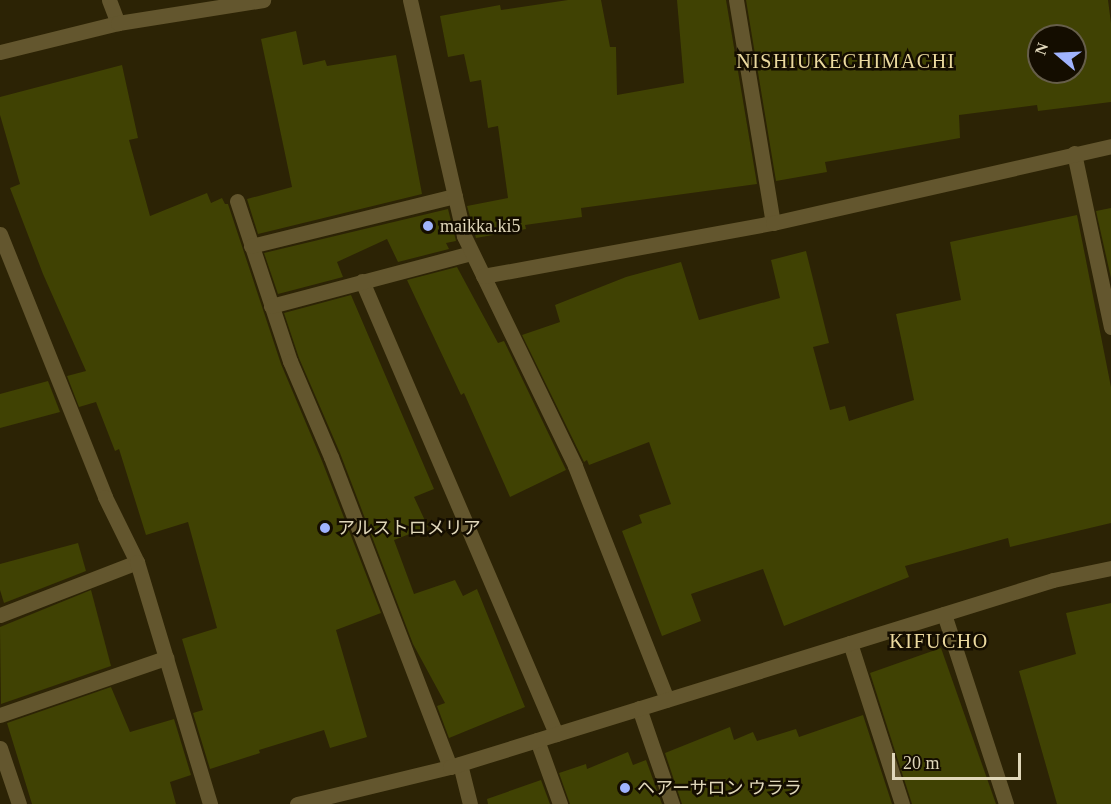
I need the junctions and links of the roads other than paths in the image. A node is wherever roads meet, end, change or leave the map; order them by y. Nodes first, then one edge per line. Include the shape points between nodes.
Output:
1 (110, 0) edge
2 (263, 0) edge
3 (410, 0) edge
4 (736, 0) edge
5 (118, 23) junction
6 (0, 52) edge
7 (1111, 146) edge
8 (1074, 153) junction
9 (455, 196) junction
10 (237, 201) dead end
11 (773, 223) junction
12 (0, 234) edge
13 (251, 246) junction
14 (471, 253) junction
15 (483, 276) junction
16 (362, 282) junction
17 (271, 306) junction
18 (1111, 327) edge
19 (137, 562) junction
20 (1111, 568) edge
21 (944, 614) junction
22 (0, 615) edge
23 (850, 643) junction
24 (166, 658) junction
25 (667, 700) junction
26 (639, 708) junction
27 (0, 715) edge
28 (556, 734) junction
29 (537, 740) junction
30 (0, 748) edge
31 (455, 766) junction
32 (19, 804) edge
33 (210, 804) edge
34 (297, 804) edge
35 (470, 804) edge
36 (560, 804) edge
37 (672, 804) edge
38 (902, 804) edge
39 (1006, 804) edge

1 - 5 street
2 - 5 street
3 - 9 street
4 - 11 street
5 - 6 street
7 - 8 street
8 - 11 street
8 - 18 street
9 - 13 street
9 - 14 street
10 - 13 street
11 - 15 street
12 - 19 street via 105,497
13 - 17 street
14 - 15 street
14 - 16 street
15 - 25 street via 575,466
16 - 17 street
16 - 28 street
17 - 31 street
19 - 22 street
19 - 24 street
20 - 21 street via 1053,580
21 - 23 street
21 - 39 street
23 - 25 street
23 - 38 street
24 - 27 street
24 - 33 street
25 - 26 street
26 - 28 street
26 - 37 street
28 - 29 street
29 - 31 street
29 - 36 street
30 - 32 street
31 - 34 street
31 - 35 street

